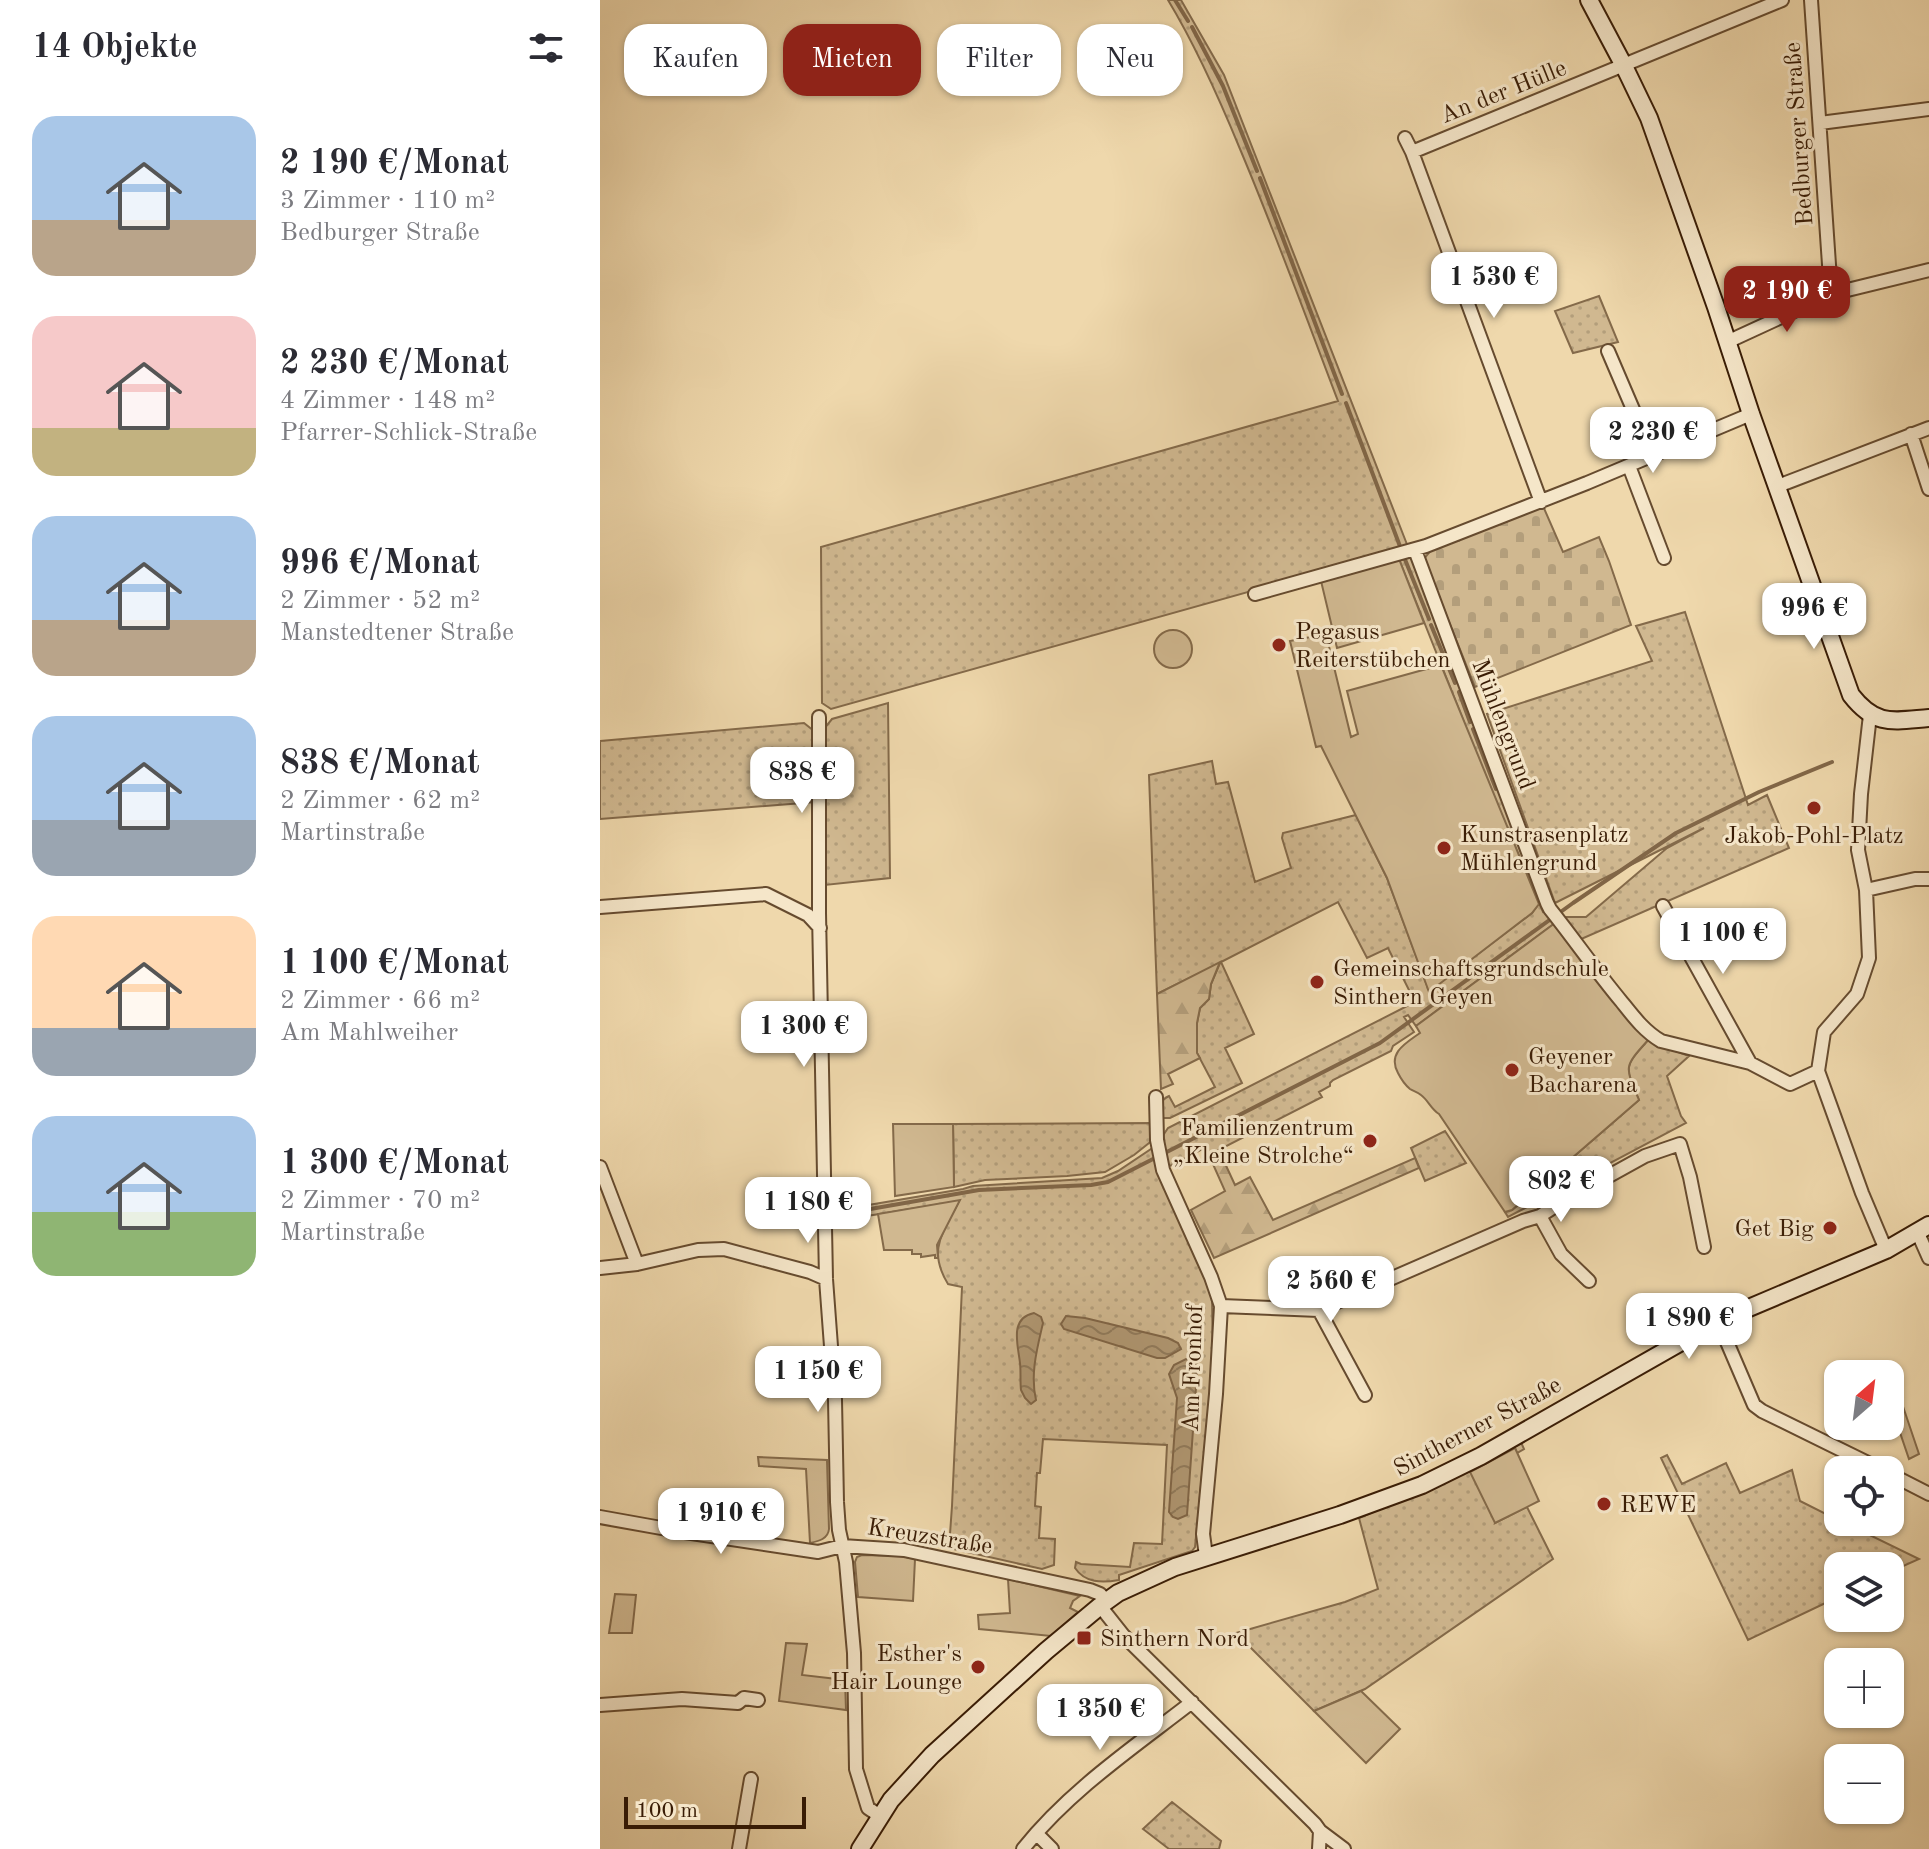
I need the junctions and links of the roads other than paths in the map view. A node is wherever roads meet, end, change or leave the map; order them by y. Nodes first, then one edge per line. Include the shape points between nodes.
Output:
1 (1589, 0) edge
2 (1782, 0) edge
3 (1811, 0) edge
4 (1623, 64) junction
5 (1929, 109) edge
6 (1820, 123) junction
7 (1405, 138) dead end
8 (1412, 152) junction
9 (1929, 270) edge
10 (1831, 294) junction
11 (1727, 342) junction
12 (1608, 351) dead end
13 (1751, 414) junction
14 (1929, 428) edge
15 (1911, 434) junction
16 (1653, 456) junction
17 (1629, 466) junction
18 (1778, 486) junction
19 (1929, 489) edge
20 (1541, 502) junction
21 (1415, 550) junction
22 (1664, 558) dead end
23 (1255, 594) dead end
24 (1870, 715) junction
25 (819, 717) dead end
26 (1929, 718) edge
27 (1929, 879) edge
28 (1866, 890) junction
29 (1663, 906) dead end
30 (600, 907) edge
31 (820, 928) junction
32 (1750, 1063) junction
33 (1818, 1071) junction
34 (1156, 1097) dead end
35 (600, 1167) edge
36 (1540, 1216) junction
37 (1923, 1228) edge
38 (1704, 1247) dead end
39 (1886, 1250) junction
40 (1929, 1258) edge
41 (637, 1264) junction
42 (600, 1268) edge
43 (826, 1279) junction
44 (1589, 1281) dead end
45 (1221, 1306) junction
46 (1319, 1310) junction
47 (1718, 1321) junction
48 (1365, 1395) dead end
49 (1854, 1456) edge
50 (1904, 1481) edge
51 (1929, 1494) edge
52 (600, 1517) edge
53 (842, 1546) junction
54 (1206, 1556) junction
55 (1103, 1604) junction
56 (758, 1700) dead end
57 (1192, 1702) junction
58 (600, 1705) edge
59 (751, 1779) dead end
60 (880, 1816) junction
61 (1320, 1831) junction
62 (1037, 1834) junction
63 (739, 1849) edge
64 (860, 1849) edge
65 (1023, 1849) edge
66 (1052, 1849) edge
67 (1319, 1849) edge
68 (1344, 1849) edge

1 - 4 street
2 - 4 street, An der Hülle
3 - 6 street, Bedburger Straße
4 - 8 street, An der Hülle
4 - 11 street via 1649,118
5 - 6 street
6 - 10 street, Bedburger Straße
7 - 8 street
8 - 20 street
9 - 10 street
10 - 11 street
11 - 13 street
12 - 16 street
13 - 16 street
13 - 18 street
14 - 15 street
15 - 18 street
15 - 19 street
16 - 17 street
17 - 20 street
17 - 22 street
18 - 24 street via 1844,678 1851,695
20 - 21 street
21 - 23 street
21 - 32 street, Mühlengrund via 1550,909 1649,1034
24 - 26 street via 1891,721
24 - 28 street via 1858,850
25 - 31 street
27 - 28 street
28 - 33 street via 1869,958 1857,994 1824,1032
29 - 32 street
30 - 31 street via 766,894 808,915
31 - 43 street
32 - 33 street, Mühlengrund via 1790,1084
33 - 39 street
34 - 45 street, Am Fronhof via 1163,1170
35 - 41 street
36 - 38 street via 1645,1156 1680,1144
36 - 44 street via 1561,1254
36 - 46 street
37 - 39 street, Sintherner Straße
37 - 40 street
39 - 47 street, Sintherner Straße
41 - 42 street
41 - 43 street via 724,1249
43 - 53 street
45 - 46 street
45 - 54 street, Am Fronhof via 1203,1534
46 - 48 street
47 - 49 street via 1754,1405
47 - 54 street, Sintherner Straße via 1422,1485
50 - 51 street
52 - 53 street, Kreuzstraße via 818,1552
53 - 55 street, Kreuzstraße via 928,1554 1090,1590 1100,1594
53 - 60 street via 854,1653 856,1769 868,1808
54 - 55 street, Sintherner Straße via 1145,1579
55 - 57 street via 1123,1635
55 - 60 street, Sintherner Straße via 932,1755
56 - 58 street
57 - 61 street
57 - 62 street via 1087,1786
59 - 63 street
60 - 64 street, Sintherner Straße
61 - 67 street
61 - 68 street
62 - 65 street
62 - 66 street

